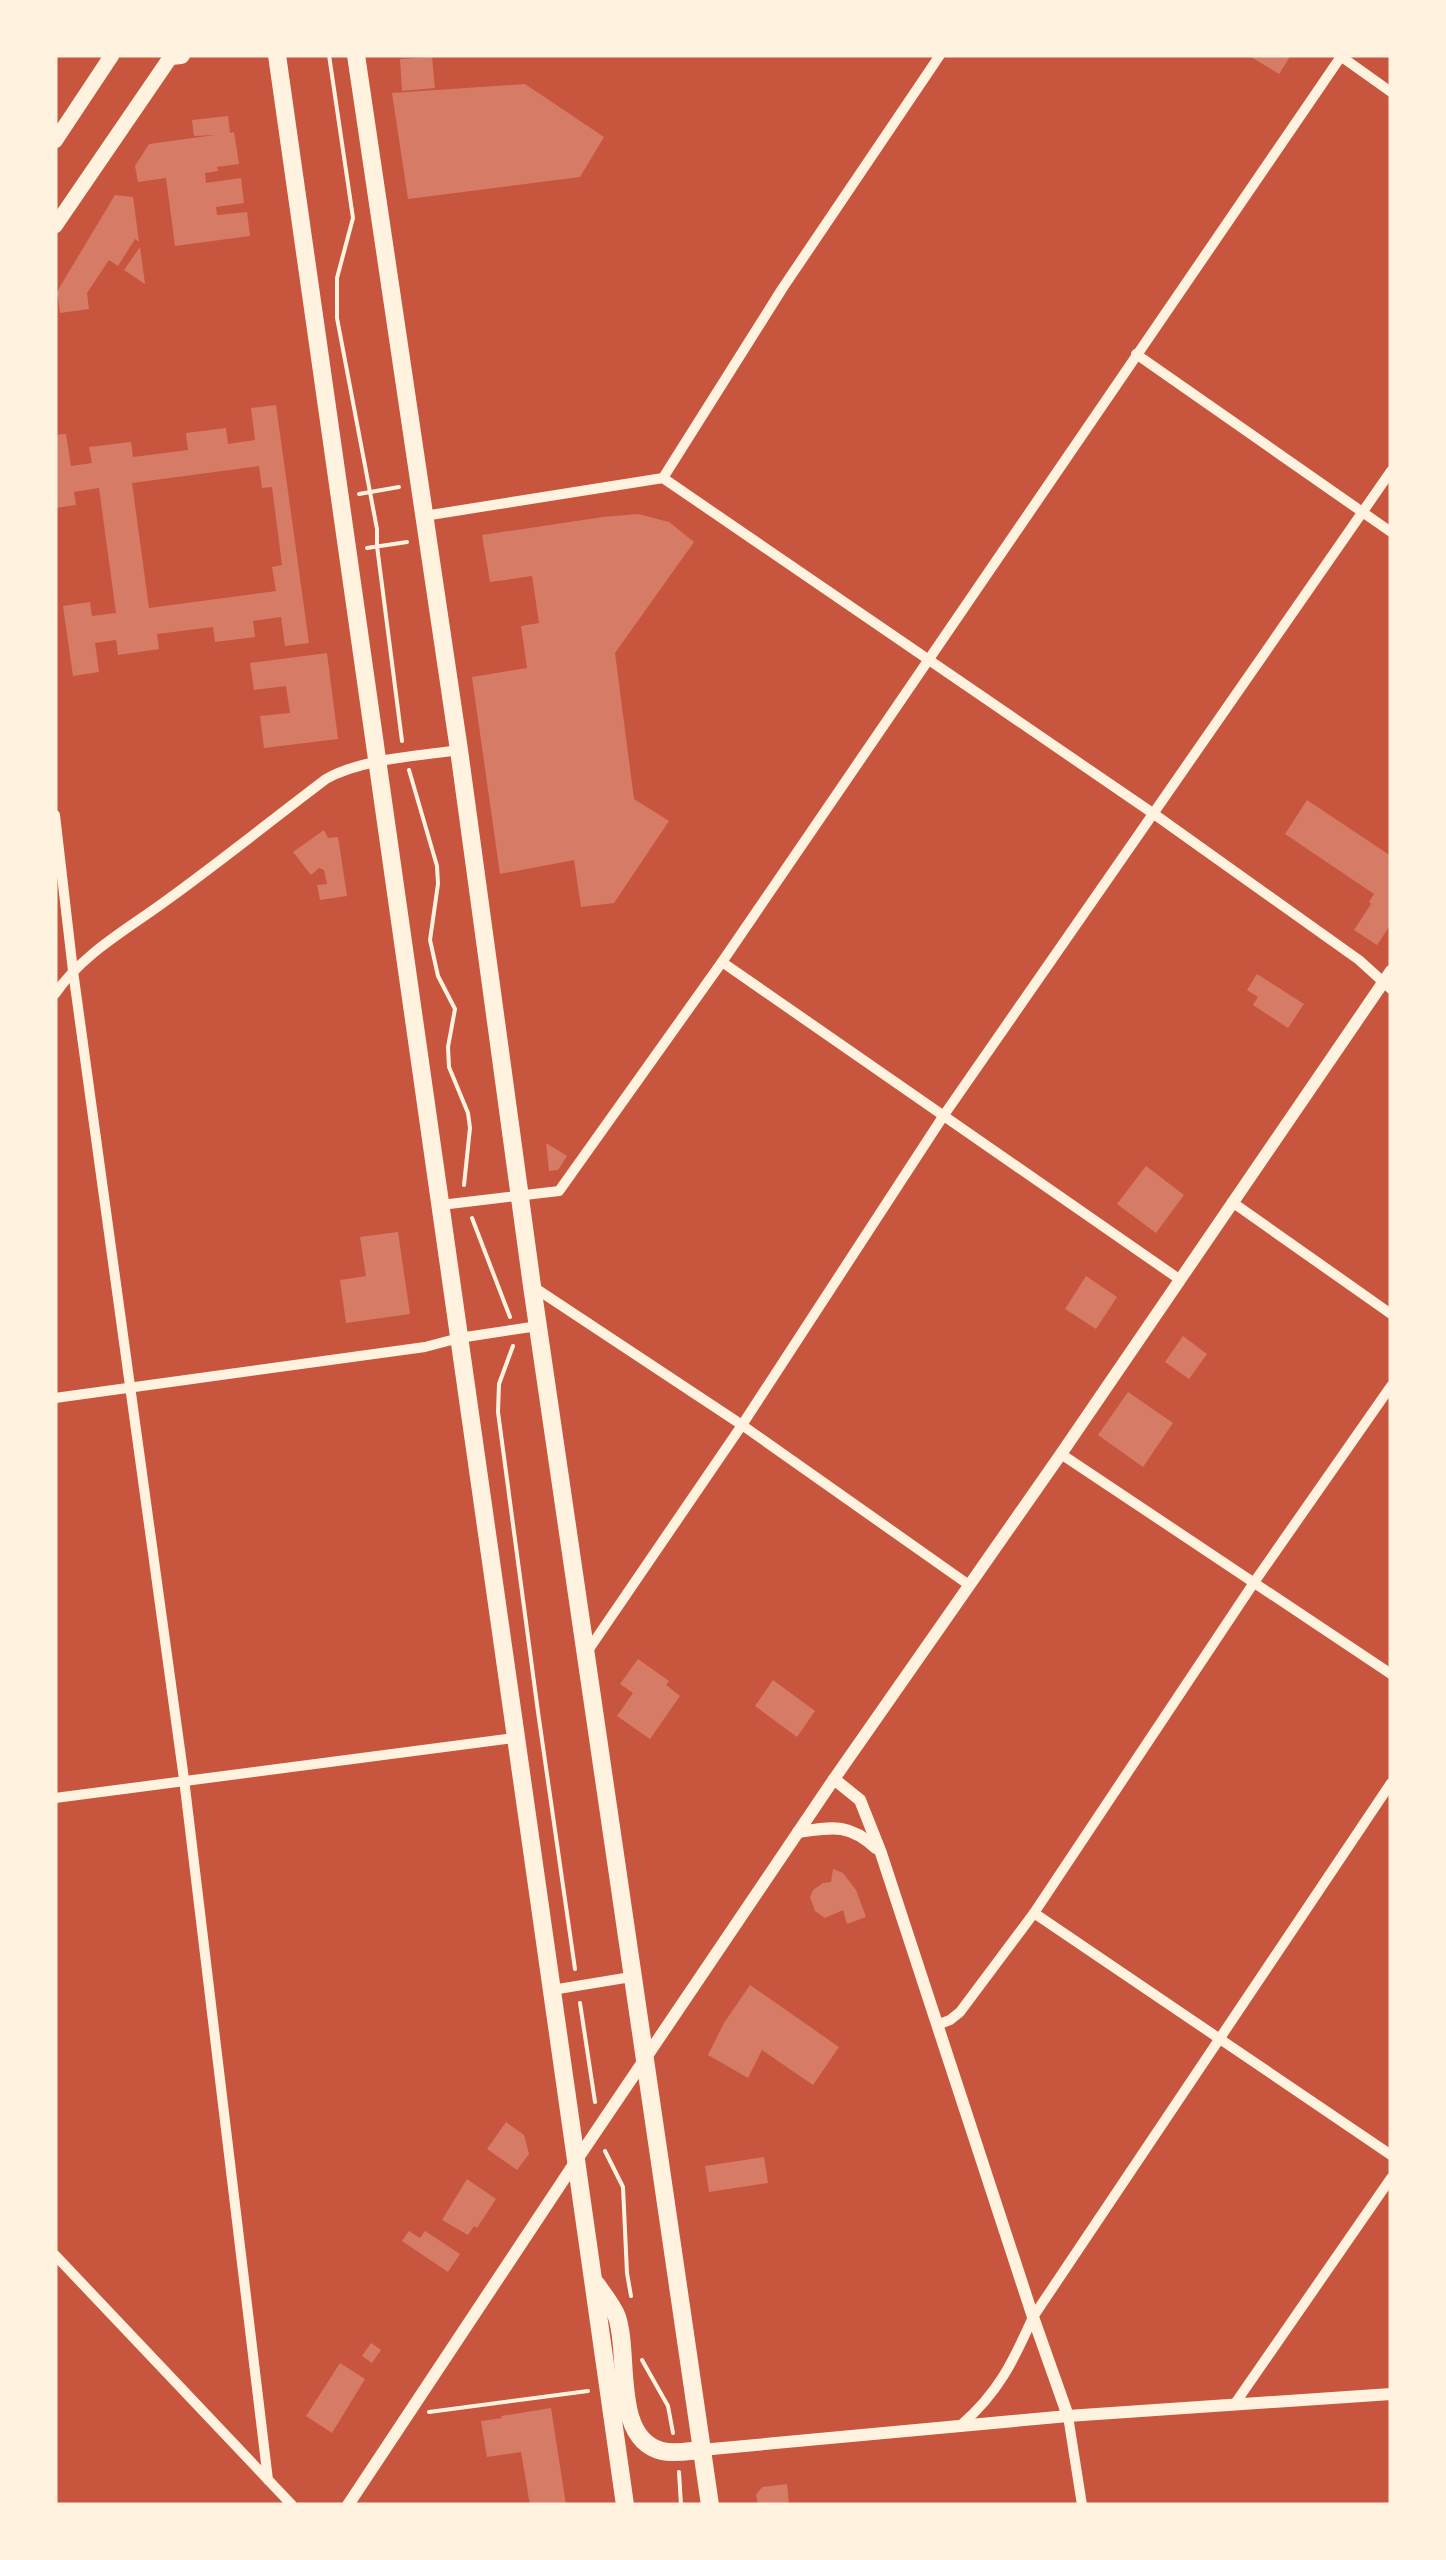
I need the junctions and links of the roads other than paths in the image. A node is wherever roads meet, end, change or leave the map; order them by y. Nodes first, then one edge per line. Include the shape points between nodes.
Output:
1 (112, 55) edge
2 (277, 55) edge
3 (356, 55) edge
4 (940, 55) edge
5 (174, 56) edge
6 (1341, 56) edge
7 (1391, 92) edge
8 (55, 140) edge
9 (55, 226) edge
10 (1136, 354) junction
11 (1391, 471) edge
12 (663, 478) junction
13 (1363, 512) junction
14 (424, 516) junction
15 (1391, 532) edge
16 (930, 659) junction
17 (459, 750) junction
18 (378, 763) junction
19 (1154, 814) junction
20 (55, 815) edge
21 (722, 962) junction
22 (73, 971) junction
23 (1388, 980) edge
24 (55, 994) edge
25 (944, 1116) junction
26 (519, 1196) junction
27 (1232, 1202) junction
28 (441, 1205) junction
29 (1180, 1279) junction
30 (532, 1286) junction
31 (1391, 1314) edge
32 (538, 1326) junction
33 (460, 1338) junction
34 (1391, 1386) edge
35 (130, 1387) junction
36 (55, 1398) edge
37 (742, 1425) junction
38 (1062, 1454) junction
39 (1255, 1581) junction
40 (969, 1585) junction
41 (585, 1655) junction
42 (1391, 1674) edge
43 (514, 1738) junction
44 (184, 1779) junction
45 (834, 1779) junction
46 (1391, 1782) edge
47 (55, 1798) edge
48 (798, 1832) junction
49 (881, 1853) junction
50 (1034, 1913) junction
51 (631, 1977) junction
52 (552, 1990) junction
53 (937, 2025) junction
54 (1219, 2037) junction
55 (644, 2060) junction
56 (1391, 2156) edge
57 (576, 2161) junction
58 (1391, 2178) edge
59 (55, 2254) edge
60 (591, 2275) junction
61 (1033, 2317) junction
62 (1391, 2394) edge
63 (1234, 2405) junction
64 (1068, 2416) junction
65 (960, 2426) junction
66 (701, 2450) junction
67 (268, 2480) junction
68 (292, 2505) edge
69 (348, 2505) edge
70 (625, 2505) edge
71 (710, 2505) edge
72 (1082, 2505) edge

1 - 8 main road
2 - 18 main road
3 - 14 main road
4 - 12 street
5 - 9 main road
6 - 7 street
6 - 10 street
10 - 13 street
10 - 16 street
11 - 13 street
12 - 14 street
12 - 16 street
13 - 15 street
13 - 19 street
14 - 17 main road
16 - 19 street
16 - 21 street
17 - 18 street
17 - 26 main road
18 - 22 street via 326,779
18 - 28 main road
19 - 23 street
19 - 25 street
20 - 22 street
21 - 25 street
21 - 26 street via 560,1191
22 - 24 street
22 - 35 street
23 - 27 street
25 - 29 street
25 - 37 street
26 - 28 street
26 - 30 main road
27 - 29 street
27 - 31 street
28 - 33 main road
29 - 38 street
30 - 32 main road
30 - 37 street
32 - 33 street
32 - 41 main road
33 - 35 street
33 - 43 main road
34 - 39 street
35 - 36 street
35 - 44 street
37 - 40 street
37 - 41 street
38 - 39 street
38 - 40 street
39 - 42 street
39 - 50 street
40 - 45 street
41 - 51 main road
43 - 44 street
43 - 52 main road
44 - 47 street
44 - 67 street
45 - 48 street
45 - 49 street via 860,1800
46 - 54 street
48 - 49 street via 842,1827
48 - 55 street
49 - 53 street
50 - 53 street via 960,2012
50 - 54 street
51 - 52 street
51 - 55 main road
52 - 57 main road
53 - 61 street
54 - 56 street
54 - 61 street
55 - 57 street
55 - 66 main road
57 - 60 main road
57 - 69 street
58 - 63 street
59 - 67 street
60 - 66 main road via 617,2316 636,2435 664,2452
60 - 70 main road
61 - 64 street
61 - 65 street via 1003,2380
62 - 63 street
63 - 64 street
64 - 65 street
64 - 72 street
65 - 66 street
66 - 71 main road
67 - 68 street

